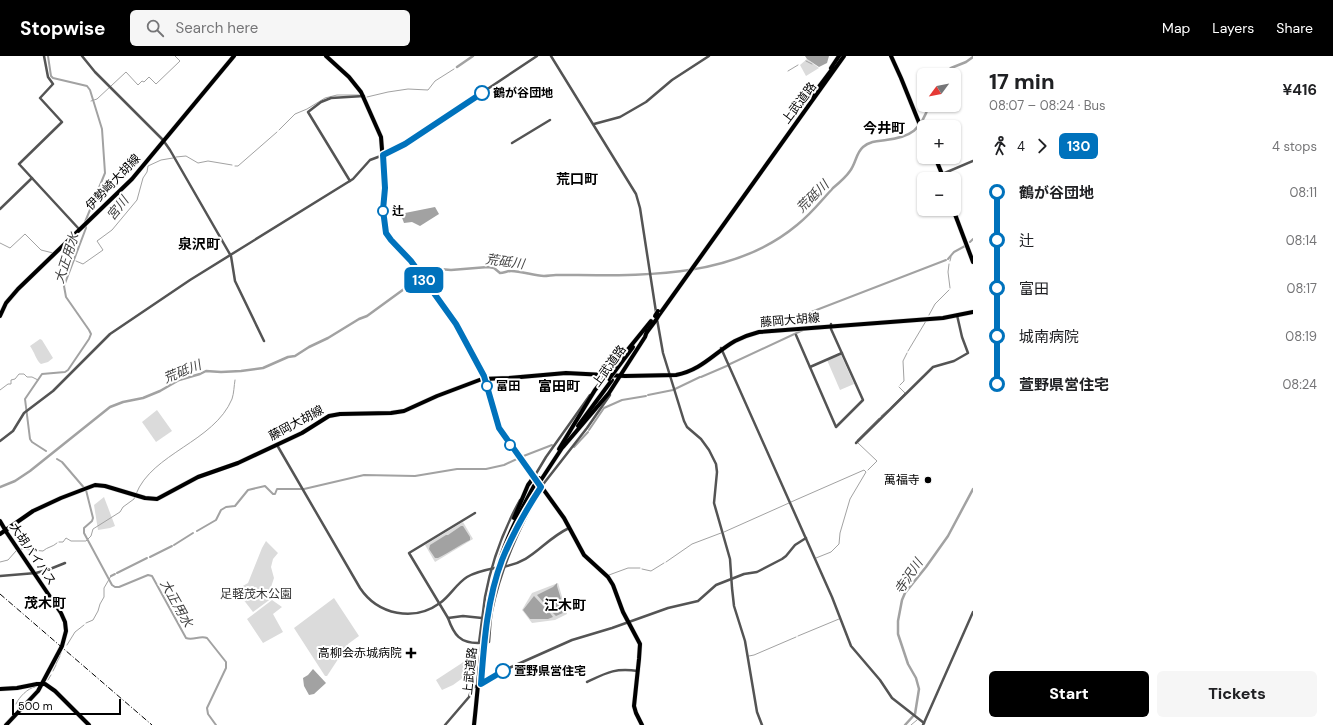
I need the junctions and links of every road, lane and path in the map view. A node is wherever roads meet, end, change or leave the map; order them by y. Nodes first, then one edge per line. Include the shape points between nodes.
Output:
1 (44, 56) edge
2 (82, 56) edge
3 (234, 56) edge
4 (326, 56) edge
5 (537, 56) edge
6 (551, 56) edge
7 (709, 56) edge
8 (843, 56) edge
9 (892, 56) edge
10 (364, 96) junction
11 (807, 105) junction
12 (550, 120) dead end
13 (919, 120) edge
14 (594, 124) junction
15 (164, 141) junction
16 (512, 143) dead end
17 (383, 155) junction
18 (973, 161) edge
19 (952, 172) edge
20 (32, 178) junction
21 (350, 181) junction
22 (0, 209) edge
23 (956, 216) edge
24 (958, 216) edge
25 (79, 229) junction
26 (230, 254) junction
27 (973, 255) edge
28 (973, 262) edge
29 (973, 311) edge
30 (956, 315) junction
31 (0, 316) edge
32 (656, 317) junction
33 (831, 325) junction
34 (796, 335) dead end
35 (264, 341) dead end
36 (722, 349) junction
37 (842, 353) junction
38 (810, 366) junction
39 (669, 374) junction
40 (614, 375) junction
41 (485, 378) junction
42 (595, 390) junction
43 (609, 393) junction
44 (0, 441) edge
45 (856, 443) dead end
46 (277, 445) junction
47 (561, 448) junction
48 (534, 477) junction
49 (548, 477) junction
50 (538, 483) junction
51 (541, 487) junction
52 (527, 488) junction
53 (524, 494) junction
54 (533, 500) junction
55 (474, 513) dead end
56 (0, 521) edge
57 (569, 528) junction
58 (5, 531) junction
59 (0, 534) edge
60 (806, 538) junction
61 (501, 561) junction
62 (66, 563) dead end
63 (504, 567) junction
64 (494, 568) junction
65 (34, 573) junction
66 (0, 576) edge
67 (731, 579) junction
68 (440, 604) junction
69 (973, 612) edge
70 (448, 618) junction
71 (482, 618) junction
72 (628, 622) junction
73 (487, 643) dead end
74 (638, 671) junction
75 (587, 682) dead end
76 (42, 683) junction
77 (480, 684) junction
78 (0, 689) edge
79 (924, 724) edge
80 (6, 725) edge
81 (89, 725) edge
82 (445, 725) edge
83 (476, 725) edge
84 (642, 725) edge
85 (762, 725) edge

1 - 20 street via 48,77 53,84 40,98 62,122 19,164
2 - 15 street
3 - 15 main road, 伊勢崎大胡線
4 - 10 main road via 349,76
5 - 17 street via 405,144
6 - 14 street
7 - 14 street via 672,80 646,102 620,117
8 - 11 main road, 上武道路
8 - 11 main road, 上武道路 via 833,73
9 - 13 main road
10 - 17 main road via 381,136
10 - 21 street via 331,98 308,112
11 - 32 main road, 上武道路
12 - 16 street
14 - 39 street via 636,194 663,353
15 - 25 main road, 伊勢崎大胡線 via 132,179
15 - 26 street
17 - 21 street via 368,162
17 - 41 main road via 383,210 386,233 408,257 456,324
18 - 19 street
20 - 22 street
20 - 25 street
21 - 26 street
23 - 28 main road
24 - 27 main road
25 - 31 main road, 伊勢崎大胡線 via 14,294
26 - 35 street via 235,281
26 - 44 street via 110,334 53,391 26,411 13,431
29 - 30 main road, 藤岡大胡線
30 - 33 main road, 藤岡大胡線
30 - 45 street via 968,353 954,361 933,367
32 - 40 main road, 上武道路
32 - 40 main road, 上武道路
33 - 36 main road, 藤岡大胡線 via 758,330 739,337
33 - 37 street
34 - 38 street
36 - 39 main road, 藤岡大胡線 via 691,369
36 - 60 street
37 - 38 street
37 - 38 street via 863,400 836,427
39 - 40 main road, 藤岡大胡線
39 - 67 street via 686,425 702,441 715,460 717,472 714,503 730,559
40 - 41 main road, 藤岡大胡線 via 566,373
40 - 42 main road
40 - 43 main road
40 - 47 main road, 上武道路
41 - 46 main road, 藤岡大胡線 via 404,411 329,416
41 - 48 main road via 499,428
42 - 47 main road
42 - 48 street
43 - 47 main road
43 - 49 street via 610,396
46 - 58 main road, 藤岡大胡線 via 201,476 157,498 142,497 95,485 33,511
46 - 68 street via 367,597 382,608 400,614 422,612
47 - 50 main road, 上武道路
48 - 50 main road
48 - 52 main road
49 - 50 street via 544,482
49 - 51 street
50 - 51 main road
50 - 52 main road via 531,483
50 - 61 main road, 上武道路 via 516,519
51 - 54 main road
51 - 57 main road
52 - 53 main road
53 - 61 main road via 506,538
53 - 64 street via 503,536
54 - 61 main road
54 - 63 street
55 - 68 street via 409,553
56 - 58 main road, 大胡バイパス
57 - 63 street via 550,539 528,559
57 - 72 main road via 584,555 611,582
58 - 59 main road, 藤岡大胡線
58 - 65 main road, 大胡バイパス
60 - 67 street via 795,545 786,556 759,572
60 - 79 street via 851,646 892,698
61 - 77 main road, 上武道路 via 487,608
62 - 65 street
63 - 73 street via 492,611
64 - 68 street via 476,572 466,578
64 - 71 street
65 - 66 street
65 - 76 main road, 大胡バイパス via 61,613 66,629 64,643
67 - 72 street via 716,585 698,602 668,608
67 - 85 street via 734,606 745,641 758,718
68 - 70 street
69 - 79 street
70 - 71 street
70 - 71 street via 458,637 466,642 480,643
72 - 74 main road via 640,644
72 - 77 street via 572,640
74 - 75 street via 616,670
74 - 84 main road via 634,706
76 - 78 main road
76 - 80 main road, 大胡バイパス via 34,696
76 - 81 main road via 51,687
77 - 82 street via 472,689 469,697
77 - 83 main road, 上武道路

